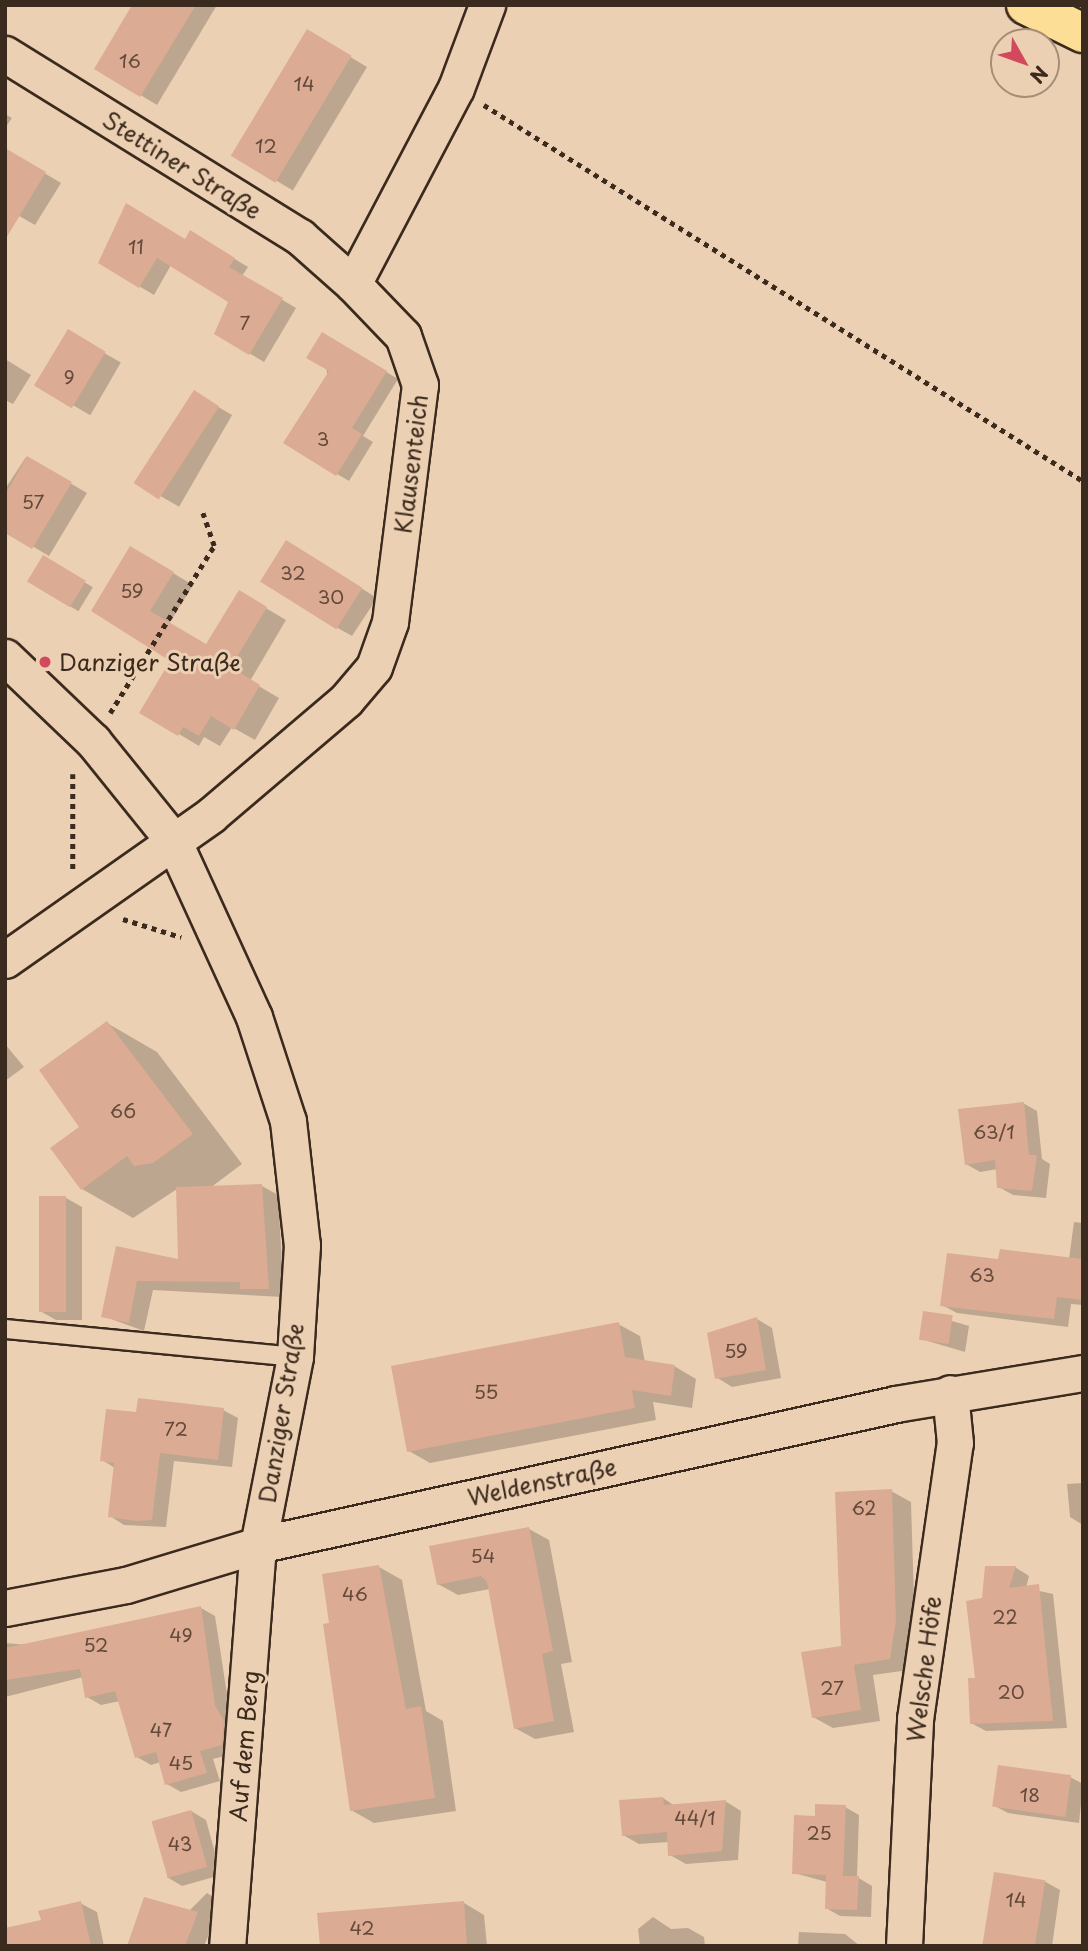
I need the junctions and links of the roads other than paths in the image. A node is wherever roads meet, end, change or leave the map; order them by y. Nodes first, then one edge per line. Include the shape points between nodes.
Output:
1 (487, 5) edge
2 (1026, 5) edge
3 (1083, 33) edge
4 (5, 54) edge
5 (353, 284) junction
6 (5, 657) edge
7 (173, 840) junction
8 (5, 960) edge
9 (5, 1329) edge
10 (295, 1357) junction
11 (1083, 1373) edge
12 (950, 1394) junction
13 (258, 1545) junction
14 (5, 1608) edge
15 (228, 1946) edge
16 (904, 1946) edge

1 - 5 street via 456,88
2 - 3 highway
4 - 5 street, Stettiner Straße via 300,237
5 - 7 street, Klausenteich via 403,336 420,385 421,417 390,622 374,667 346,700
6 - 7 street, Danziger Straße via 93,741
7 - 8 street, Klausenteich
7 - 10 street, Danziger Straße via 254,1017 288,1121 302,1245
9 - 10 lane
10 - 13 street, Danziger Straße
11 - 12 street, Weldenstraße
12 - 13 street, Weldenstraße
12 - 16 street, Welsche Höfe via 956,1443 915,1719
13 - 14 street, Weldenstraße via 126,1585
13 - 15 street, Auf dem Berg

